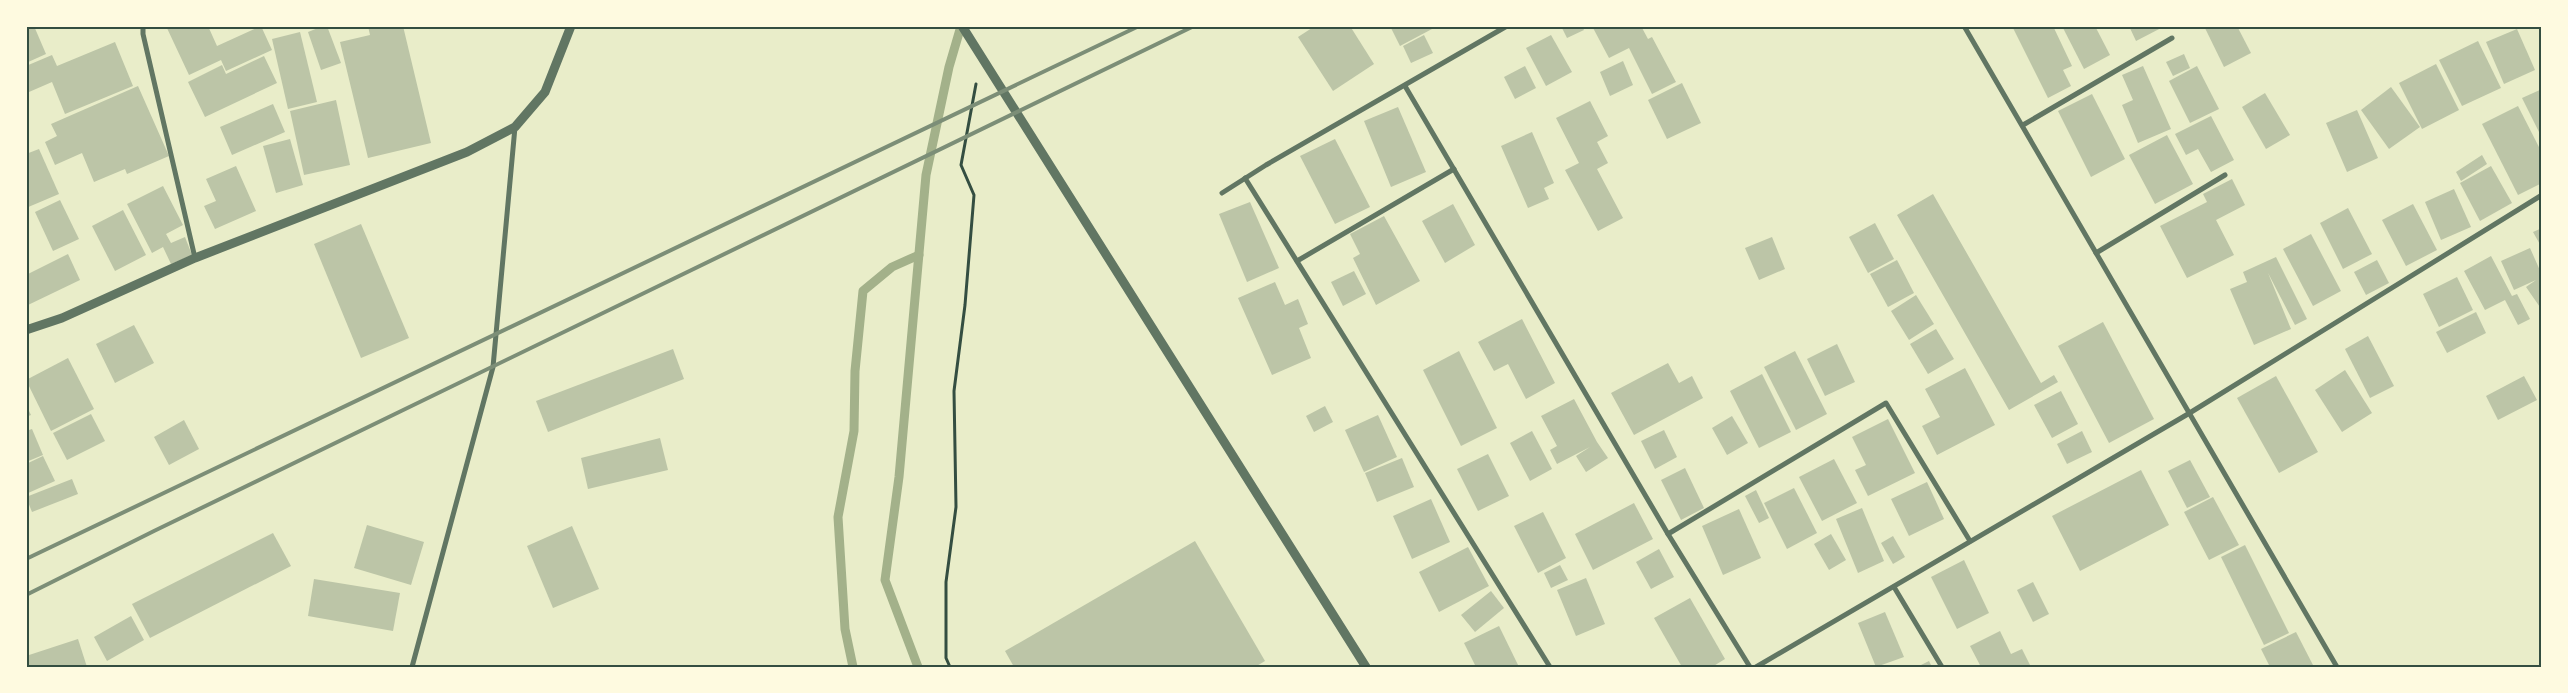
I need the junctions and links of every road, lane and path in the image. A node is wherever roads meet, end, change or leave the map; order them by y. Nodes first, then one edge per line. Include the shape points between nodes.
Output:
1 (143, 26) edge
2 (571, 26) edge
3 (962, 26) edge
4 (1507, 26) edge
5 (1964, 26) edge
6 (2172, 38) dead end
7 (976, 82) dead end
8 (1405, 86) junction
9 (2022, 125) junction
10 (515, 126) junction
11 (1454, 170) junction
12 (2225, 175) dead end
13 (1245, 178) junction
14 (1222, 193) dead end
15 (2542, 196) edge
16 (2096, 253) junction
17 (195, 258) junction
18 (1297, 261) junction
19 (26, 330) edge
20 (2188, 414) junction
21 (1668, 534) junction
22 (1970, 541) junction
23 (1894, 587) junction
24 (412, 667) edge
25 (950, 667) edge
26 (1366, 667) edge
27 (1550, 667) edge
28 (1750, 667) edge
29 (1756, 667) edge
30 (1942, 667) edge
31 (2337, 667) edge

1 - 17 street
2 - 10 street via 545,92
3 - 26 street
4 - 8 street
5 - 9 street
6 - 9 street
7 - 25 path via 961,165 974,195 954,392 956,507 946,582 946,658
8 - 11 street
8 - 13 street
9 - 16 street
10 - 17 street via 467,152
10 - 24 street via 493,367
11 - 18 street
11 - 21 street
12 - 16 street
13 - 14 street
13 - 18 street
15 - 20 street
16 - 20 street
17 - 19 street via 62,318
18 - 27 street
20 - 22 street
20 - 31 street
21 - 22 street via 1886,404
21 - 28 street
22 - 23 street
23 - 29 street
23 - 30 street

